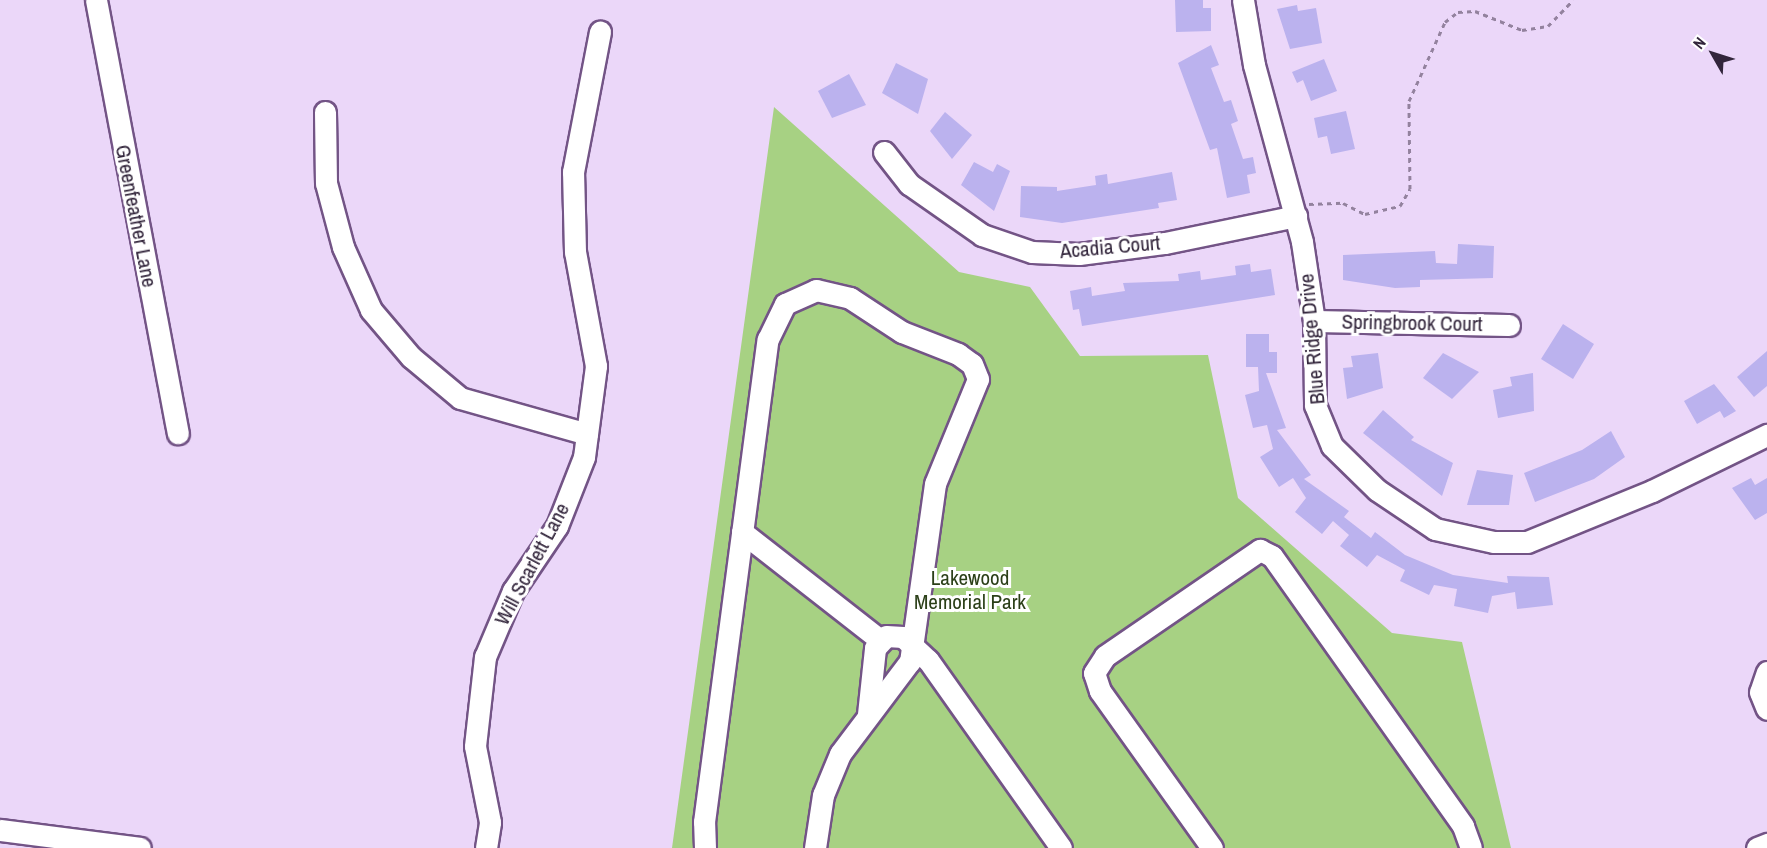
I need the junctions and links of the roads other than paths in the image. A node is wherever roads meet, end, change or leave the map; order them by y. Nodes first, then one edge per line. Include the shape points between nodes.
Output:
1 (96, 0) edge
2 (1243, 0) edge
3 (600, 32) dead end
4 (325, 112) dead end
5 (884, 152) dead end
6 (1294, 211) junction
7 (1314, 321) junction
8 (1509, 325) dead end
9 (178, 433) dead end
10 (587, 434) junction
11 (1767, 435) edge
12 (742, 532) junction
13 (880, 640) junction
14 (912, 642) junction
15 (1767, 672) edge
16 (1767, 709) edge
17 (867, 714) junction
18 (0, 830) edge
19 (1767, 844) edge
20 (140, 848) edge
21 (486, 848) edge
22 (705, 848) edge
23 (815, 848) edge
24 (1061, 848) edge
25 (1212, 848) edge
26 (1471, 848) edge
27 (1757, 848) edge

1 - 9 street, Greenfeather Lane
2 - 6 street, Blue Ridge Drive via 1254,65
3 - 10 street, Will Scarlett Lane via 573,172 575,252 596,366
4 - 10 street via 326,183 340,236 378,318 411,357 460,398
5 - 6 street, Acadia Court via 909,184 982,236 1032,252 1079,254 1165,243
6 - 7 street, Blue Ridge Drive
7 - 8 street, Springbrook Court
7 - 11 street, Blue Ridge Drive via 1312,384 1332,446 1349,466 1419,522 1461,537 1527,542 1652,491
10 - 21 street, Will Scarlett Lane via 584,457 557,526 513,591 484,657 475,746 490,822
12 - 13 street
12 - 14 street via 768,339 785,304 816,290 840,294 902,332 966,358 976,371 977,389 935,484
12 - 22 street
13 - 14 street via 894,635
13 - 17 street
14 - 17 street via 901,676
14 - 24 street
15 - 16 street via 1760,692
17 - 23 street via 831,773
18 - 20 street
19 - 27 street
25 - 26 street via 1100,691 1094,673 1105,656 1260,550 1272,556 1464,826

